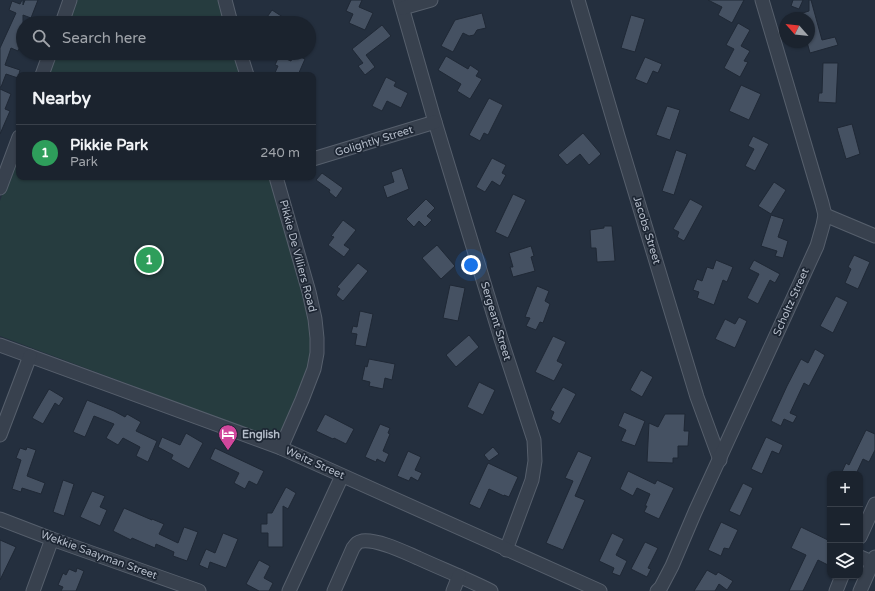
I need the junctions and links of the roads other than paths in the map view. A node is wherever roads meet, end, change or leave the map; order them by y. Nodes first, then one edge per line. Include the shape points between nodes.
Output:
1 (70, 0) edge
2 (225, 0) edge
3 (431, 0) edge
4 (578, 0) edge
5 (762, 0) edge
6 (402, 4) edge
7 (64, 16) edge
8 (229, 16) edge
9 (47, 60) edge
10 (242, 60) edge
11 (43, 72) edge
12 (246, 72) edge
13 (435, 122) junction
14 (16, 145) edge
15 (316, 158) edge
16 (277, 180) edge
17 (0, 188) edge
18 (825, 215) junction
19 (875, 236) edge
20 (0, 344) edge
21 (30, 356) junction
22 (706, 422) junction
23 (731, 434) junction
24 (0, 435) edge
25 (281, 448) junction
26 (720, 460) junction
27 (342, 476) junction
28 (875, 504) edge
29 (0, 519) edge
30 (863, 530) edge
31 (52, 539) junction
32 (506, 550) junction
33 (863, 558) edge
34 (874, 560) edge
35 (459, 576) junction
36 (841, 579) edge
37 (33, 591) edge
38 (199, 591) edge
39 (289, 591) edge
40 (334, 591) edge
41 (453, 591) edge
42 (491, 591) edge
43 (600, 591) edge
44 (657, 591) edge
45 (836, 591) edge
46 (860, 591) edge

1 - 7 street
2 - 8 street
3 - 6 street
4 - 22 street, Jacobs Street
5 - 18 street, Scholtz Street
6 - 13 street, Sergeant Street
9 - 11 street
10 - 12 street
13 - 15 street, Golightly Street
13 - 32 street, Sergeant Street via 534,440 535,461 532,480
14 - 17 street
16 - 25 street, Pikkie De Villiers Road via 309,292 317,338 314,370
18 - 19 street
18 - 23 street, Scholtz Street via 817,246
20 - 21 street, Weitz Street
21 - 24 street
21 - 25 street, Weitz Street
22 - 23 street
22 - 26 street, Jacobs Street
23 - 26 street, Scholtz Street
25 - 27 street, Weitz Street
26 - 44 street, Scholtz Street via 672,566
27 - 32 street, Weitz Street
27 - 39 street
28 - 30 street
29 - 31 street, Wekkie Saayman Street
31 - 37 street
31 - 38 street, Wekkie Saayman Street
32 - 43 street, Weitz Street
33 - 34 street
34 - 46 street
35 - 40 street via 387,545 362,541 356,543 353,548
35 - 41 street
35 - 42 street
36 - 45 street

